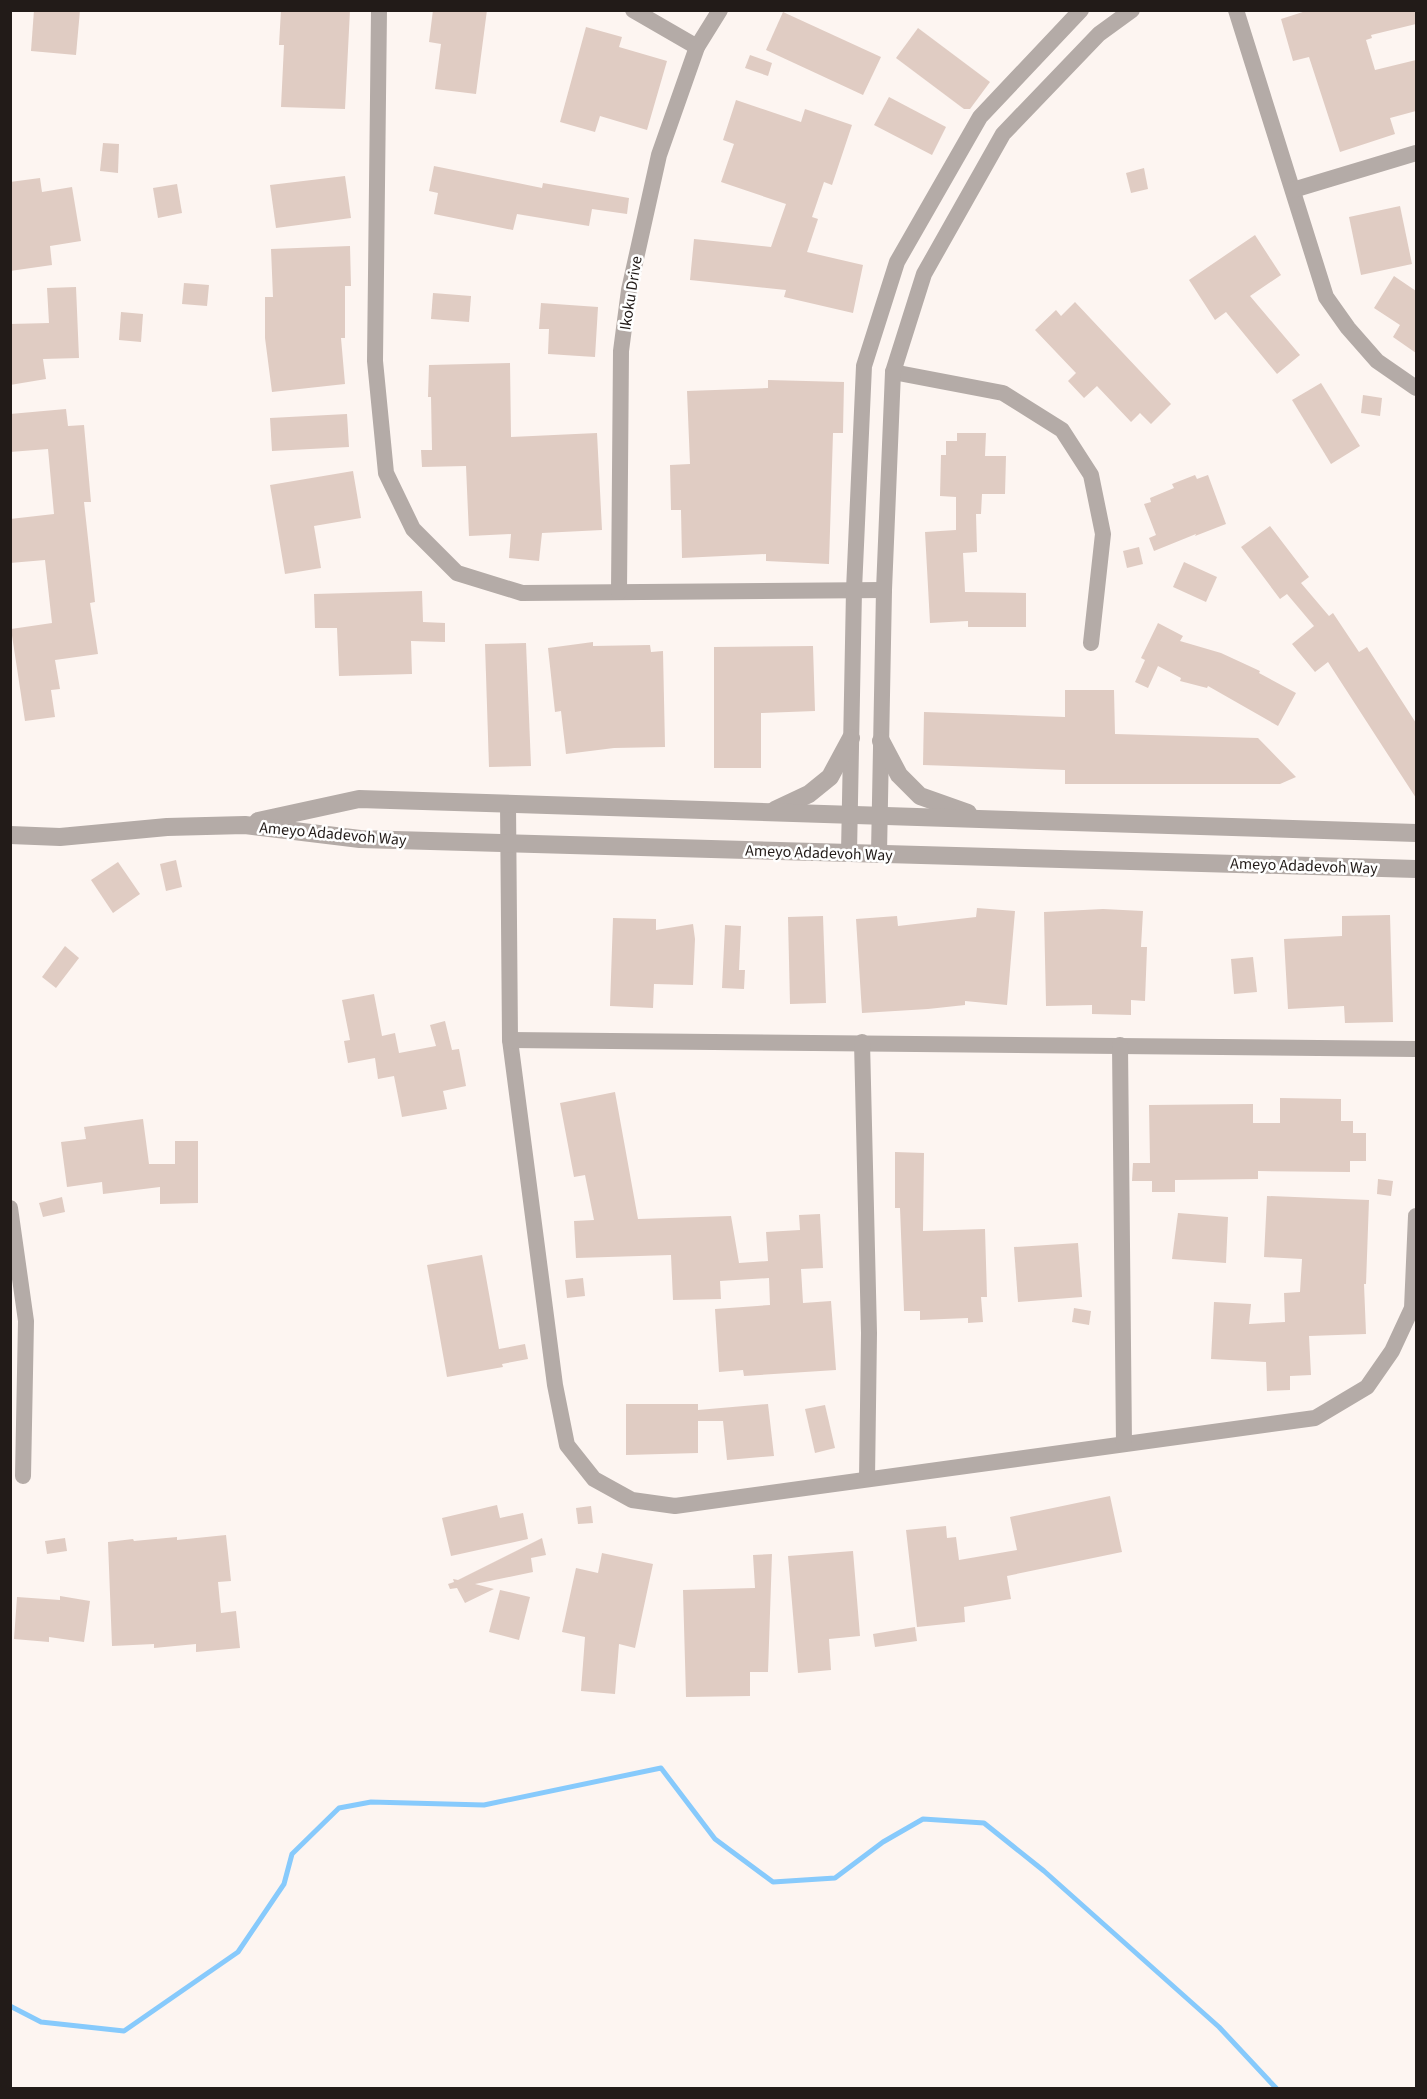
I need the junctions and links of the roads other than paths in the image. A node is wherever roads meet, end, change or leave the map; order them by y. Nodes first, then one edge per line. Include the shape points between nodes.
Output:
1 (379, 10) edge
2 (633, 10) edge
3 (720, 10) edge
4 (1081, 10) edge
5 (1132, 10) edge
6 (1236, 10) edge
7 (697, 47) junction
8 (1416, 153) edge
9 (1293, 190) junction
10 (893, 372) junction
11 (1416, 388) edge
12 (854, 590) junction
13 (884, 590) junction
14 (619, 592) junction
15 (1091, 644) dead end
16 (851, 738) junction
17 (881, 741) junction
18 (508, 804) junction
19 (771, 812) junction
20 (850, 815) junction
21 (880, 816) junction
22 (983, 819) junction
23 (245, 825) junction
24 (1416, 833) edge
25 (10, 835) edge
26 (509, 843) junction
27 (849, 853) junction
28 (879, 853) junction
29 (1416, 869) edge
30 (510, 1040) junction
31 (862, 1042) junction
32 (1120, 1045) junction
33 (1416, 1049) edge
34 (10, 1208) edge
35 (1416, 1216) edge
36 (1124, 1444) junction
37 (23, 1476) dead end
38 (867, 1479) junction

1 - 14 street via 375,361 386,473 413,529 457,573 522,593
2 - 7 street
3 - 7 street, Ikoku Drive
4 - 12 street via 980,117 897,262 864,366
5 - 10 street via 1099,34 1004,134 924,274
6 - 9 street
7 - 14 street, Ikoku Drive via 659,155 629,290 621,351
8 - 9 street
9 - 11 street via 1326,297 1377,361
10 - 13 street
10 - 15 street via 1003,393 1062,430 1091,475 1103,534
12 - 13 street
12 - 14 street
12 - 16 street
13 - 17 street
16 - 19 street via 830,777 809,794
16 - 20 street
17 - 21 street
17 - 22 street via 899,775 920,796
18 - 19 street, Ameyo Adadevoh Way
18 - 23 street, Ameyo Adadevoh Way via 359,799
18 - 26 street
19 - 20 street, Ameyo Adadevoh Way
20 - 21 street, Ameyo Adadevoh Way
20 - 27 street
21 - 22 street, Ameyo Adadevoh Way
21 - 28 street
22 - 24 street, Ameyo Adadevoh Way
23 - 25 street via 166,827 60,837
23 - 26 street, Ameyo Adadevoh Way via 360,839
26 - 27 street, Ameyo Adadevoh Way
26 - 30 street
27 - 28 street, Ameyo Adadevoh Way
28 - 29 street, Ameyo Adadevoh Way
30 - 31 street
30 - 38 street via 555,1385 567,1445 594,1479 632,1500 675,1506
31 - 32 street
31 - 38 street via 869,1333
32 - 33 street
32 - 36 street
34 - 37 street via 26,1321
35 - 36 street via 1412,1308 1392,1352 1367,1387 1315,1418
36 - 38 street

